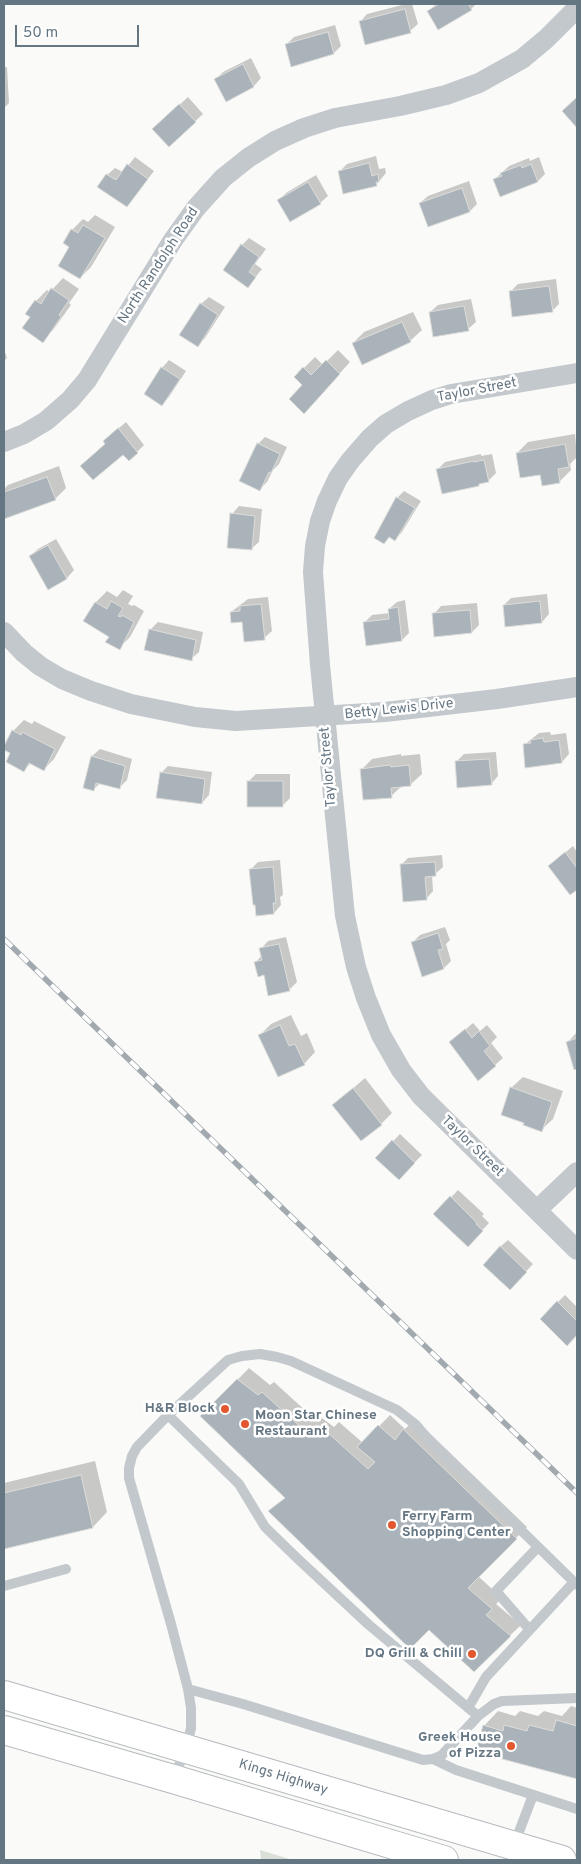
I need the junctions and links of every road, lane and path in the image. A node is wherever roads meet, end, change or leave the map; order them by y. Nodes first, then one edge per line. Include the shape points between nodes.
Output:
1 (577, 8) edge
2 (577, 373) edge
3 (4, 442) edge
4 (4, 632) edge
5 (577, 687) edge
6 (324, 717) junction
7 (577, 1172) edge
8 (537, 1210) junction
9 (577, 1250) edge
10 (168, 1415) junction
11 (538, 1548) junction
12 (66, 1569) dead end
13 (575, 1584) edge
14 (4, 1586) edge
15 (529, 1629) junction
16 (188, 1689) junction
17 (4, 1695) edge
18 (577, 1698) edge
19 (468, 1708) junction
20 (478, 1716) junction
21 (4, 1730) edge
22 (186, 1749) junction
23 (433, 1759) junction
24 (174, 1779) junction
25 (533, 1795) junction
26 (577, 1809) edge
27 (513, 1846) junction
28 (444, 1860) edge
29 (562, 1860) edge

1 - 3 street, North Randolph Road via 522,59 478,83 446,95 335,118 304,128 248,158 222,178 196,208 87,380 70,400 46,421
2 - 6 street, Taylor Street via 432,400 386,424 350,461 326,501 315,546 313,572
4 - 6 street, Betty Lewis Drive via 40,666 62,679 131,704 195,717 236,721
5 - 6 street, Betty Lewis Drive
6 - 8 street, Taylor Street via 344,916 356,967 380,1035 400,1070 421,1096
7 - 8 street
8 - 9 street, Taylor Street
10 - 11 lane via 228,1360 260,1354 291,1361 397,1410 416,1424
10 - 16 lane via 137,1447 132,1456 129,1478
10 - 19 lane via 239,1484 265,1527 369,1625
11 - 13 lane
11 - 15 lane via 496,1592
12 - 14 lane
13 - 15 lane
15 - 19 lane via 486,1677
16 - 22 lane via 191,1708
16 - 23 lane via 423,1760
17 - 22 main road, Kings Highway
18 - 20 lane via 502,1701
19 - 20 lane
20 - 23 lane via 442,1755
21 - 24 main road
22 - 24 lane
22 - 27 main road, Kings Highway
23 - 25 lane via 456,1770
24 - 28 main road
25 - 26 lane
25 - 27 lane
27 - 29 main road, Kings Highway

